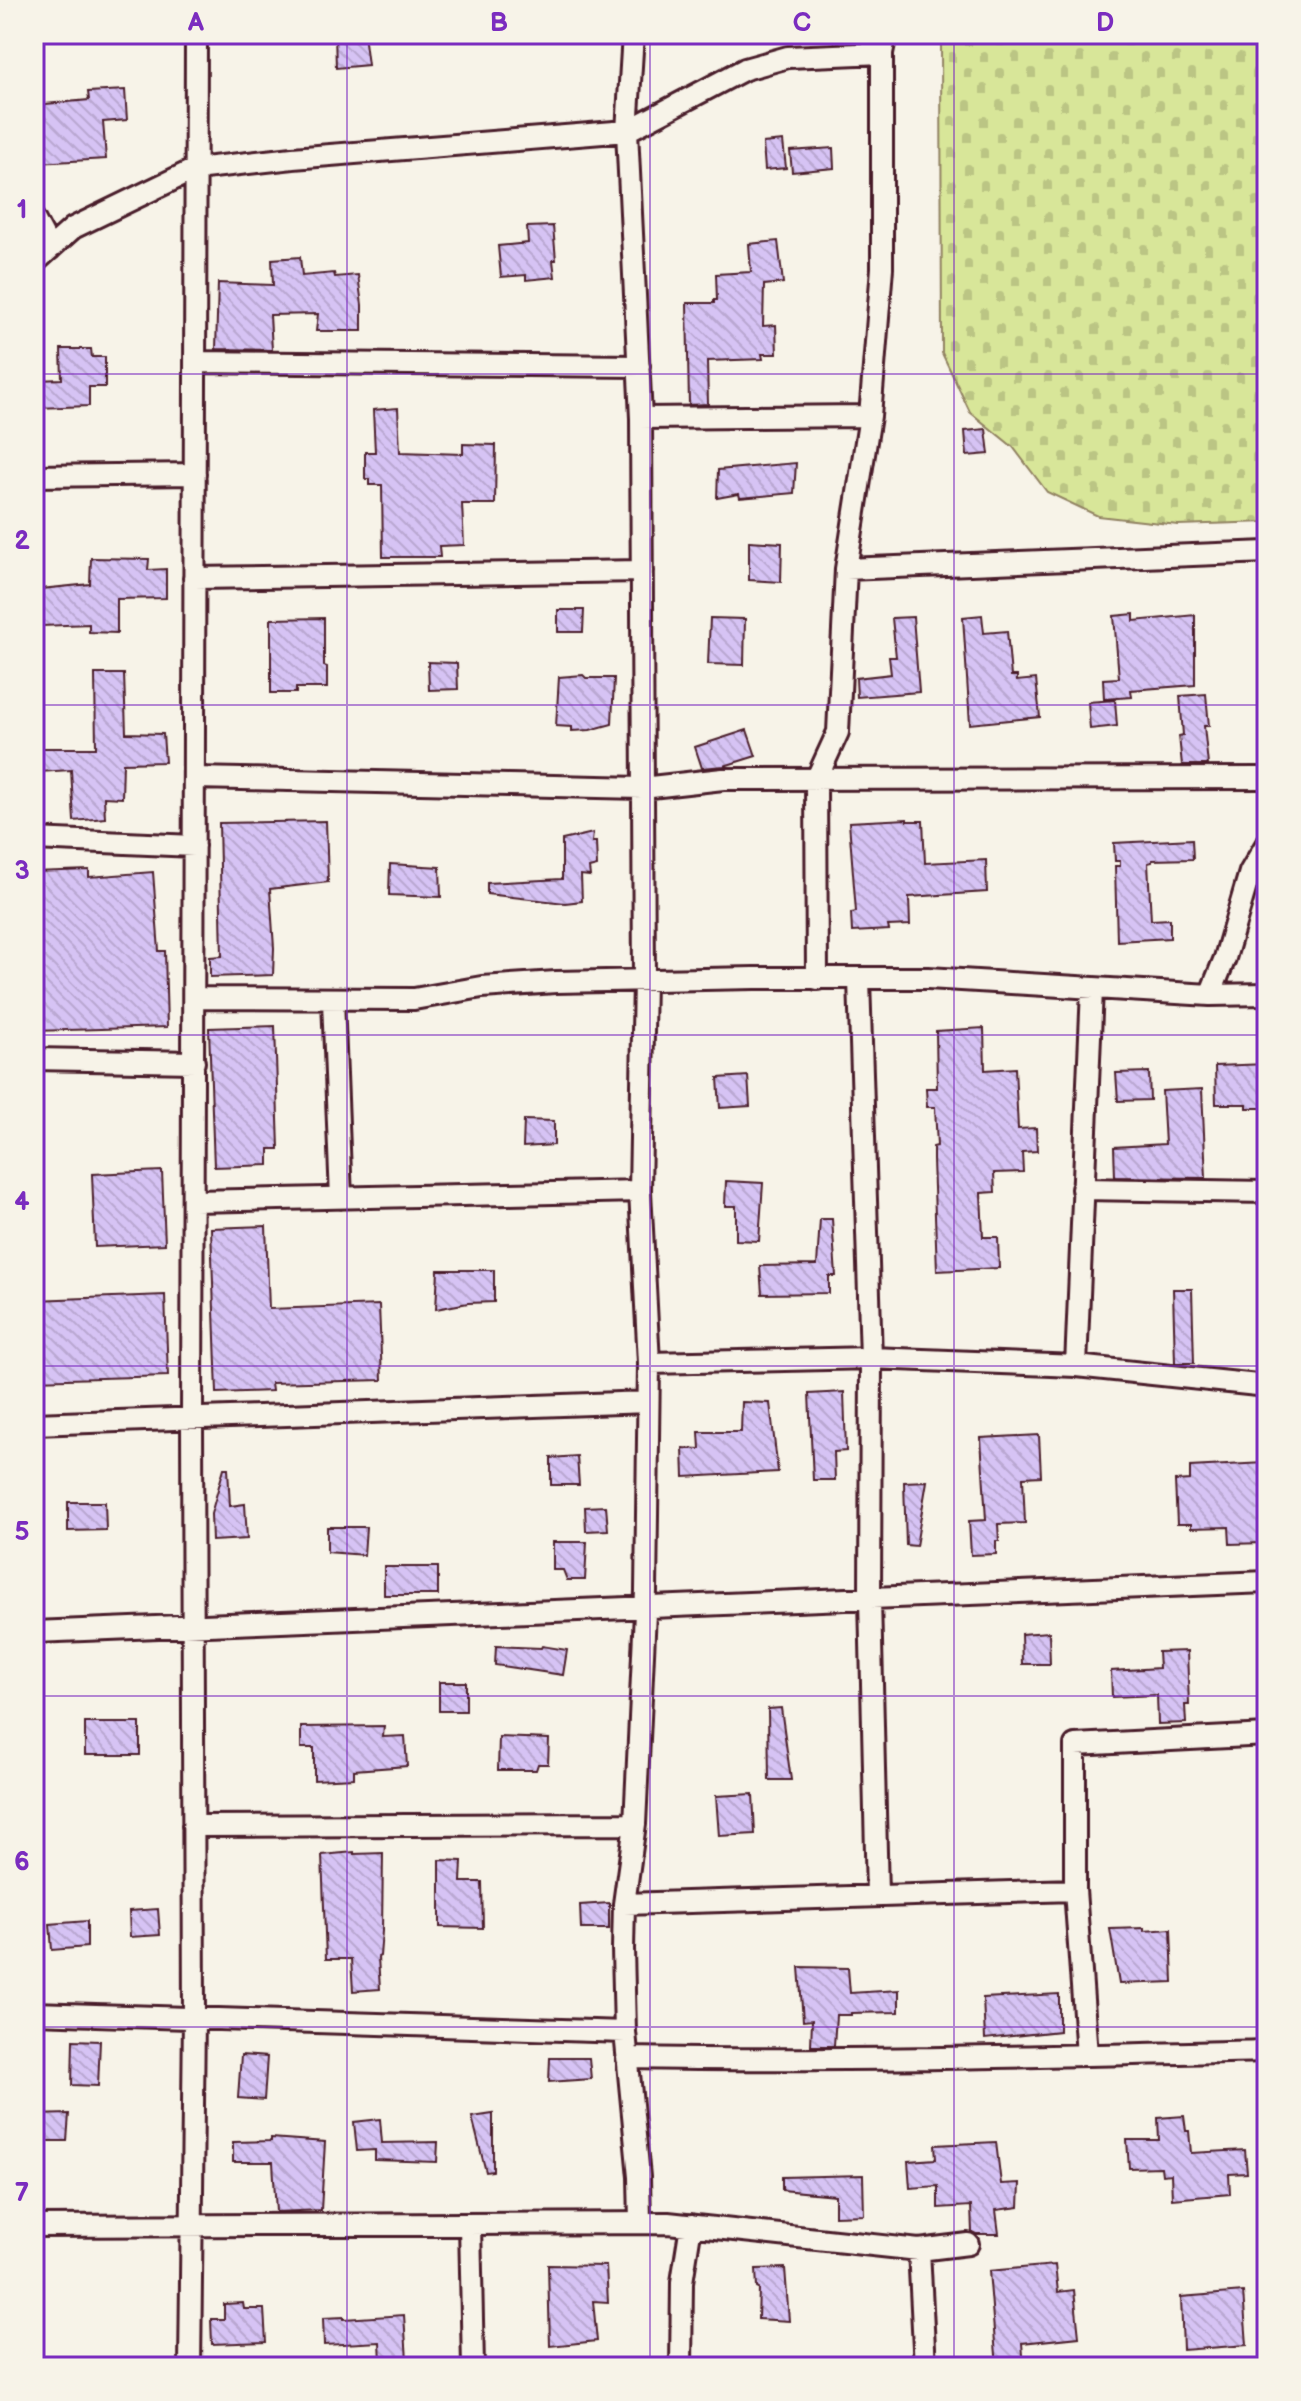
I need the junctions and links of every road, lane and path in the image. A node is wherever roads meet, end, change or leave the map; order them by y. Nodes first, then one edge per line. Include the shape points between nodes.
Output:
1 (196, 34) edge
2 (633, 34) edge
3 (884, 43) edge
4 (627, 131) junction
5 (195, 169) junction
6 (34, 219) edge
7 (50, 249) junction
8 (34, 263) edge
9 (195, 362) junction
10 (639, 366) junction
11 (870, 416) junction
12 (641, 418) junction
13 (195, 474) junction
14 (34, 476) edge
15 (1267, 552) edge
16 (846, 569) junction
17 (642, 571) junction
18 (194, 578) junction
19 (195, 778) junction
20 (1267, 778) edge
21 (816, 780) junction
22 (642, 788) junction
23 (34, 839) edge
24 (1267, 843) edge
25 (194, 846) junction
26 (817, 979) junction
27 (859, 979) junction
28 (644, 980) junction
29 (1092, 989) junction
30 (1267, 994) edge
31 (1210, 995) junction
32 (194, 998) junction
33 (333, 1000) junction
34 (34, 1059) edge
35 (194, 1062) junction
36 (1082, 1189) junction
37 (640, 1191) junction
38 (1267, 1192) edge
39 (341, 1198) junction
40 (194, 1201) junction
41 (871, 1358) junction
42 (649, 1363) junction
43 (1076, 1366) junction
44 (1267, 1386) edge
45 (648, 1402) junction
46 (192, 1419) junction
47 (34, 1424) edge
48 (1267, 1582) edge
49 (870, 1599) junction
50 (645, 1608) junction
51 (193, 1626) junction
52 (34, 1632) edge
53 (1267, 1735) edge
54 (635, 1824) junction
55 (193, 1826) junction
56 (1075, 1890) junction
57 (877, 1895) junction
58 (624, 1904) junction
59 (34, 2013) edge
60 (194, 2017) junction
61 (625, 2032) junction
62 (1267, 2051) edge
63 (1087, 2055) junction
64 (627, 2058) junction
65 (640, 2222) junction
66 (470, 2224) junction
67 (691, 2225) junction
68 (34, 2226) edge
69 (193, 2226) junction
70 (968, 2244) dead end
71 (919, 2250) junction
72 (190, 2367) edge
73 (473, 2367) edge
74 (681, 2367) edge
75 (925, 2367) edge

1 - 5 street
2 - 4 street
3 - 4 street via 745,69
3 - 11 street via 882,268
4 - 5 street
4 - 10 street
5 - 7 street via 73,228
5 - 9 street
6 - 7 street
7 - 8 street
9 - 10 street
9 - 13 street
10 - 12 street
11 - 12 street
11 - 16 street
12 - 17 street
13 - 14 street
13 - 18 street
15 - 16 street
16 - 21 street via 838,732
17 - 18 street
17 - 22 street
18 - 19 street
19 - 22 street
19 - 25 street
20 - 21 street
21 - 22 street via 723,779
21 - 26 street
22 - 28 street
23 - 25 street
24 - 31 street via 1250,872
25 - 32 street
26 - 27 street
26 - 28 street
27 - 29 street
27 - 41 street
28 - 33 street via 482,987 414,999
28 - 37 street
29 - 31 street
29 - 36 street
30 - 31 street
32 - 33 street
32 - 35 street
33 - 39 street
34 - 35 street
35 - 40 street
36 - 38 street
36 - 43 street
37 - 39 street
37 - 42 street
39 - 40 street
40 - 46 street
41 - 42 street
41 - 43 street
41 - 49 street
42 - 45 street
43 - 44 street
45 - 46 street
45 - 50 street
46 - 47 street
46 - 51 street
48 - 49 street
49 - 50 street
49 - 57 street
50 - 51 street
50 - 54 street
51 - 52 street
51 - 55 street
53 - 56 street via 1075,1745
54 - 55 street
54 - 58 street
55 - 60 street
56 - 57 street
56 - 63 street
57 - 58 street
58 - 61 street
59 - 60 street
60 - 61 street
60 - 69 street
61 - 64 street
62 - 63 street
63 - 64 street
64 - 65 street
65 - 66 street
65 - 67 street
66 - 69 street
66 - 73 street
67 - 71 street
67 - 74 street via 682,2282
68 - 69 street
69 - 72 street
70 - 71 street
71 - 75 street

